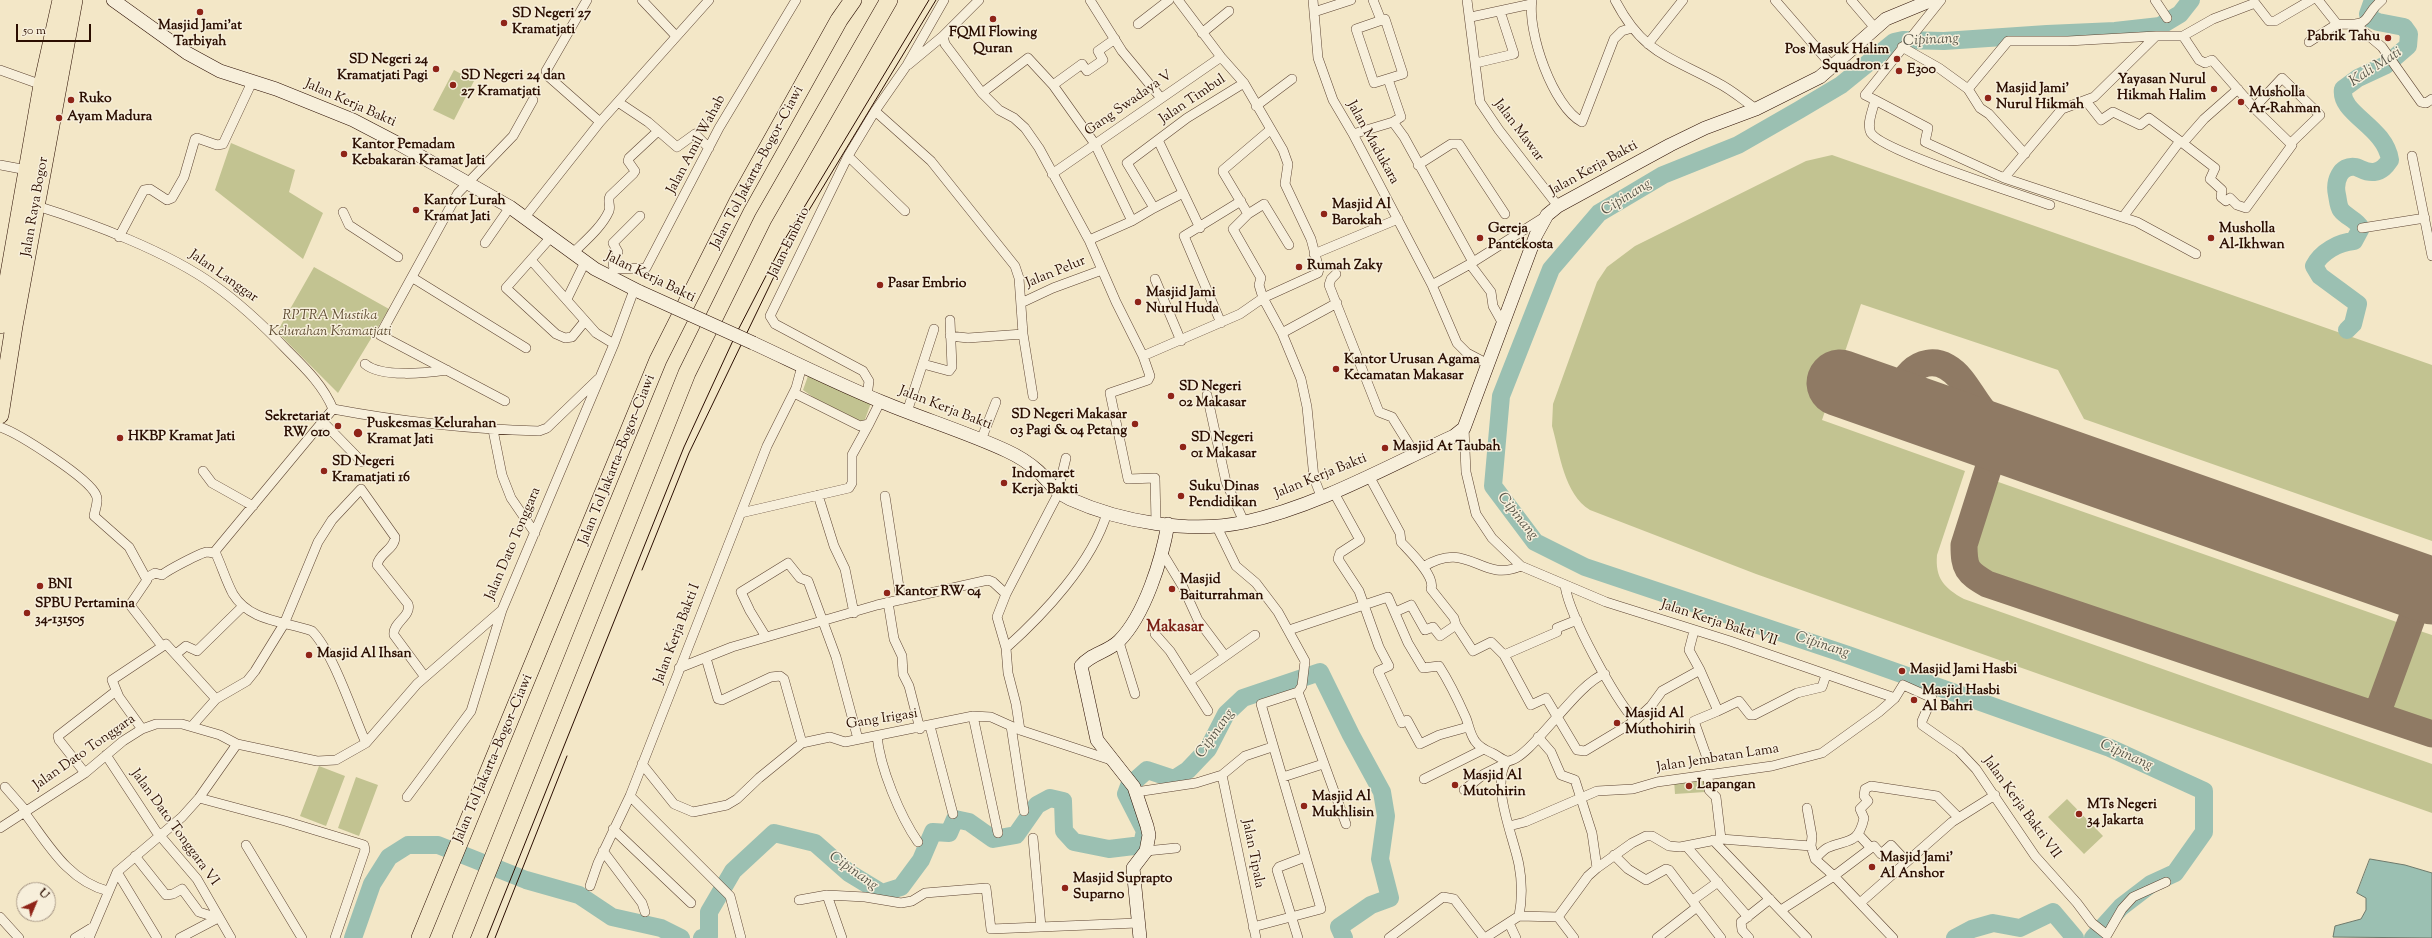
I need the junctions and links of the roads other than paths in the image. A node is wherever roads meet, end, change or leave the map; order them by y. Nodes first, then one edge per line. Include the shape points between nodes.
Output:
1 (61, 0) edge
2 (74, 0) edge
3 (113, 0) edge
4 (587, 0) edge
5 (642, 0) edge
6 (709, 0) edge
7 (796, 0) edge
8 (843, 0) edge
9 (853, 0) edge
10 (889, 0) edge
11 (944, 0) edge
12 (979, 0) edge
13 (1169, 0) edge
14 (1178, 0) edge
15 (1313, 0) edge
16 (1351, 0) edge
17 (1373, 0) edge
18 (1467, 0) edge
19 (1615, 0) edge
20 (1683, 0) edge
21 (1775, 0) edge
22 (1851, 0) edge
23 (1941, 0) edge
24 (2155, 0) edge
25 (2311, 0) edge
26 (2382, 0) edge
27 (1091, 1) edge
28 (1926, 1) edge
29 (2319, 1) edge
30 (1531, 2) edge
31 (1229, 11) dead end
32 (1500, 11) junction
33 (1314, 12) junction
34 (1470, 17) junction
35 (2167, 18) dead end
36 (839, 20) junction
37 (1381, 20) junction
38 (1138, 24) dead end
39 (2337, 24) junction
40 (2356, 25) junction
41 (1632, 28) junction
42 (1875, 28) junction
43 (1202, 33) junction
44 (676, 36) junction
45 (944, 36) junction
46 (2156, 36) junction
47 (2183, 36) junction
48 (1115, 39) junction
49 (2309, 42) dead end
50 (1648, 44) junction
51 (1903, 46) junction
52 (1221, 58) junction
53 (1476, 63) junction
54 (907, 65) junction
55 (1833, 67) junction
56 (0, 70) edge
57 (1292, 78) dead end
58 (1388, 79) junction
59 (252, 82) junction
60 (1244, 83) junction
61 (42, 85) junction
62 (1053, 85) junction
63 (1968, 89) junction
64 (2238, 89) junction
65 (982, 93) junction
66 (1161, 98) junction
67 (2432, 99) edge
68 (533, 100) dead end
69 (1875, 100) junction
70 (2086, 101) junction
71 (618, 102) junction
72 (1256, 106) junction
73 (2254, 108) junction
74 (1756, 109) junction
75 (875, 111) junction
76 (600, 122) junction
77 (1392, 122) junction
78 (1270, 130) junction
79 (658, 131) junction
80 (1353, 134) junction
81 (1158, 140) junction
82 (2181, 142) junction
83 (2290, 143) junction
84 (1095, 144) junction
85 (709, 148) junction
86 (2025, 154) junction
87 (848, 156) junction
88 (2412, 156) dead end
89 (0, 165) edge
90 (1418, 165) junction
91 (27, 170) junction
92 (1052, 174) junction
93 (2004, 178) junction
94 (466, 182) junction
95 (1183, 193) junction
96 (1241, 202) junction
97 (2050, 205) dead end
98 (37, 206) junction
99 (1558, 206) junction
100 (510, 207) junction
101 (1154, 208) junction
102 (905, 211) dead end
103 (343, 212) dead end
104 (1248, 214) junction
105 (1504, 214) dead end
106 (1547, 215) junction
107 (640, 216) dead end
108 (525, 217) junction
109 (2123, 217) junction
110 (2425, 218) junction
111 (1398, 219) junction
112 (1132, 221) junction
113 (1200, 228) junction
114 (2362, 228) dead end
115 (119, 237) junction
116 (551, 237) junction
117 (1089, 240) junction
118 (485, 243) dead end
119 (1289, 245) dead end
120 (573, 253) junction
121 (1314, 254) junction
122 (2196, 254) dead end
123 (398, 256) dead end
124 (2432, 256) edge
125 (531, 260) junction
126 (586, 262) junction
127 (1471, 263) junction
128 (4, 269) edge
129 (1102, 270) junction
130 (611, 273) junction
131 (1336, 274) dead end
132 (413, 278) junction
133 (1155, 279) dead end
134 (1432, 285) junction
135 (637, 291) junction
136 (1263, 298) junction
137 (567, 299) junction
138 (1021, 303) junction
139 (1337, 303) junction
140 (950, 320) dead end
141 (584, 321) junction
142 (1502, 322) junction
143 (1221, 324) junction
144 (5, 325) edge
145 (934, 329) dead end
146 (1282, 333) junction
147 (1023, 334) junction
148 (950, 336) junction
149 (1181, 341) junction
150 (614, 344) junction
151 (526, 348) dead end
152 (5, 354) edge
153 (1143, 356) junction
154 (365, 364) dead end
155 (923, 364) junction
156 (1488, 364) junction
157 (802, 366) junction
158 (447, 370) junction
159 (601, 377) junction
160 (794, 393) junction
161 (1207, 395) dead end
162 (867, 396) junction
163 (1033, 396) dead end
164 (505, 401) dead end
165 (880, 402) junction
166 (996, 402) dead end
167 (333, 409) junction
168 (907, 412) junction
169 (0, 415) edge
170 (323, 422) junction
171 (869, 424) junction
172 (0, 427) edge
173 (1464, 428) junction
174 (493, 430) junction
175 (981, 440) junction
176 (1415, 454) junction
177 (1066, 458) dead end
178 (362, 462) dead end
179 (203, 471) dead end
180 (1369, 476) junction
181 (1058, 492) junction
182 (1327, 494) junction
183 (818, 495) junction
184 (885, 496) dead end
185 (253, 506) junction
186 (741, 513) junction
187 (1108, 513) junction
188 (1244, 522) junction
189 (1162, 523) junction
190 (1216, 525) junction
191 (535, 533) junction
192 (216, 554) junction
193 (1163, 554) junction
194 (1522, 566) junction
195 (1423, 567) junction
196 (146, 579) junction
197 (1565, 586) junction
198 (1006, 594) junction
199 (901, 600) junction
200 (888, 602) junction
201 (1365, 605) junction
202 (243, 606) junction
203 (502, 610) junction
204 (1395, 612) junction
205 (854, 613) junction
206 (1577, 620) junction
207 (822, 621) junction
208 (284, 624) junction
209 (1456, 625) junction
210 (1289, 630) junction
211 (1694, 631) junction
212 (1155, 634) dead end
213 (1255, 635) dead end
214 (766, 637) junction
215 (1119, 642) junction
216 (162, 646) junction
217 (1006, 648) junction
218 (176, 654) junction
219 (1504, 655) junction
220 (1225, 656) junction
221 (706, 658) junction
222 (679, 668) junction
223 (1700, 670) junction
224 (1605, 674) junction
225 (1826, 675) junction
226 (425, 677) junction
227 (1190, 681) junction
228 (1300, 689) junction
229 (116, 691) junction
230 (1135, 694) dead end
231 (1895, 698) junction
232 (216, 699) junction
233 (1208, 711) dead end
234 (1718, 711) junction
235 (973, 716) junction
236 (1558, 718) junction
237 (1635, 721) junction
238 (192, 726) junction
239 (930, 726) junction
240 (1468, 727) junction
241 (920, 728) junction
242 (1015, 728) junction
243 (142, 729) junction
244 (877, 736) junction
245 (1538, 737) junction
246 (858, 739) junction
247 (366, 743) junction
248 (802, 743) junction
249 (237, 744) junction
250 (1272, 746) junction
251 (1484, 749) junction
252 (106, 755) junction
253 (1706, 755) dead end
254 (1505, 763) junction
255 (642, 764) junction
256 (1323, 764) junction
257 (1118, 765) junction
258 (85, 773) junction
259 (1708, 774) junction
260 (1222, 775) junction
261 (1283, 777) junction
262 (1424, 779) dead end
263 (5, 787) dead end
264 (1135, 790) junction
265 (1464, 790) dead end
266 (630, 796) junction
267 (1995, 796) junction
268 (407, 797) dead end
269 (199, 798) junction
270 (1581, 798) junction
271 (1807, 808) dead end
272 (1024, 811) dead end
273 (25, 812) junction
274 (953, 814) dead end
275 (1958, 817) junction
276 (1346, 824) dead end
277 (1509, 826) junction
278 (0, 828) edge
279 (613, 829) junction
280 (998, 833) dead end
281 (1858, 834) junction
282 (159, 836) junction
283 (1033, 838) dead end
284 (1717, 840) junction
285 (918, 842) dead end
286 (246, 846) dead end
287 (1811, 846) junction
288 (1687, 847) junction
289 (1176, 848) dead end
290 (1871, 848) junction
291 (603, 851) junction
292 (1146, 851) junction
293 (1614, 855) junction
294 (135, 856) junction
295 (1305, 857) junction
296 (1815, 859) junction
297 (1906, 861) junction
298 (1597, 868) junction
299 (117, 872) junction
300 (1834, 876) junction
301 (1718, 882) junction
302 (2166, 882) dead end
303 (590, 886) dead end
304 (108, 892) junction
305 (827, 895) junction
306 (1770, 898) junction
307 (799, 900) dead end
308 (691, 903) dead end
309 (1695, 903) junction
310 (1860, 903) junction
311 (1781, 910) junction
312 (645, 912) dead end
313 (1519, 916) junction
314 (1558, 917) junction
315 (1748, 917) junction
316 (0, 918) edge
317 (218, 918) junction
318 (1291, 918) junction
319 (1137, 922) junction
320 (1509, 923) junction
321 (93, 927) junction
322 (1041, 927) junction
323 (1254, 927) junction
324 (19, 938) edge
325 (75, 938) edge
326 (89, 938) edge
327 (157, 938) edge
328 (180, 938) edge
329 (231, 938) edge
330 (302, 938) edge
331 (335, 938) edge
332 (420, 938) edge
333 (461, 938) edge
334 (741, 938) edge
335 (842, 938) edge
336 (1140, 938) edge
337 (1256, 938) edge
338 (1298, 938) edge
339 (1389, 938) edge
340 (1485, 938) edge
341 (1516, 938) edge
342 (1574, 938) edge
343 (1657, 938) edge
344 (1721, 938) edge
345 (1748, 938) edge
346 (1807, 938) edge
347 (1894, 938) edge

1 - 61 highway, Jalan Raya Bogor
2 - 98 highway, Jalan Raya Bogor
3 - 59 street, Jalan Kerja Bakti via 188,53 220,71
4 - 76 street via 546,71 549,77
5 - 44 street
6 - 44 street
7 - 85 street, Jalan Amil Wahab
8 - 36 highway
9 - 36 highway, Jalan Tol Jakarta–Bogor–Ciawi
10 - 333 highway, Jalan Tol Jakarta–Bogor–Ciawi via 763,219 687,373
11 - 54 street
12 - 45 street
13 - 38 street
14 - 43 street
15 - 33 street, Jalan Madukara
16 - 33 street
17 - 37 street
18 - 34 street, Jalan Mawar
19 - 41 street
20 - 50 street
21 - 55 street
22 - 42 street
23 - 51 street
24 - 35 street
25 - 47 street via 2271,22 2258,4 2252,4 2213,19
26 - 40 street via 2366,21
27 - 48 street
28 - 42 street, Jalan Kerja Bakti via 1899,12
29 - 39 street
30 - 32 street
30 - 41 street via 1533,31 1541,60 1565,106 1582,122 1614,39 1622,31
31 - 43 street
32 - 34 street
32 - 53 street via 1514,54
33 - 80 street, Jalan Madukara via 1318,58 1324,79
34 - 53 street, Jalan Mawar
36 - 332 highway, Jalan Tol Jakarta–Bogor–Ciawi via 737,202 658,360
37 - 58 street via 1385,19 1403,74
37 - 58 street via 1356,29 1374,84
39 - 40 street
39 - 49 street
40 - 67 street via 2377,40 2421,102 2426,103
41 - 50 street
42 - 55 street, Jalan Kerja Bakti
43 - 52 street
44 - 71 street
45 - 54 street
45 - 65 street via 945,44
46 - 47 street
46 - 63 street via 2068,41 2008,41
46 - 70 street via 2094,97
47 - 64 street via 2200,61 2205,64 2212,60
48 - 62 street via 1098,52 1103,60 1087,72 1082,64
48 - 66 street
50 - 74 street via 1669,60 1725,87
51 - 63 street
51 - 69 street via 1865,94
52 - 60 street
52 - 66 street, Gang Swadaya V
53 - 99 street, Jalan Mawar via 1480,102 1483,108
54 - 75 street, Jalan Embrio
55 - 74 street, Jalan Kerja Bakti via 1820,77
56 - 61 street
57 - 72 street
58 - 77 street via 1402,115
59 - 94 street, Jalan Kerja Bakti via 353,120
59 - 115 street via 223,144 217,145 195,139 184,177 172,198 168,200 150,189 144,190
60 - 72 street
60 - 81 street, Jalan Timbul via 1187,118
61 - 91 highway, Jalan Raya Bogor
62 - 65 street via 1027,57
62 - 84 street
63 - 86 street via 1980,108 1989,114
64 - 73 street
64 - 82 street
65 - 92 street via 999,110 1026,128
66 - 84 street, Gang Swadaya V
68 - 94 street via 513,136 489,163
69 - 93 street via 1928,128 1925,142
69 - 97 street via 1869,127 1873,136 1899,151
70 - 82 street via 2101,120 2113,112 2140,125 2149,118
70 - 86 street via 2062,109
71 - 76 street
71 - 79 street
72 - 78 street
73 - 83 street
73 - 83 street via 2282,78 2320,115
74 - 99 street, Jalan Kerja Bakti via 1670,144
75 - 87 street, Jalan Embrio
75 - 138 street via 931,161 1008,256 1019,278
76 - 108 street
77 - 80 street
77 - 90 street via 1404,137
78 - 96 street via 1223,170
78 - 121 street via 1288,159 1285,184 1311,239
79 - 85 street via 677,148 695,134
79 - 120 street via 629,158 633,174 610,196 609,212
80 - 111 street, Jalan Madukara
81 - 95 street, Jalan Timbul
81 - 101 street, Jalan Timbul via 1127,162
82 - 83 street via 2215,168 2210,179 2222,190 2221,197 2226,201 2230,198 2237,205 2246,208 2292,144
82 - 109 street
84 - 92 street, Gang Swadaya V
84 - 112 street
85 - 130 street, Jalan Amil Wahab via 646,268
86 - 93 street
87 - 102 street
87 - 162 street, Jalan Embrio via 770,316 775,324 862,371 869,381
88 - 110 street
89 - 91 street
90 - 105 street via 1451,144 1459,144
90 - 127 street
91 - 128 highway, Jalan Raya Bogor
92 - 117 street via 1066,194
93 - 109 street
94 - 100 street, Jalan Kerja Bakti
94 - 132 street
95 - 101 street
95 - 113 street, Jalan Timbul
96 - 104 street
96 - 113 street
98 - 115 street, Jalan Langgar
98 - 144 highway, Jalan Raya Bogor
99 - 106 street, Jalan Kerja Bakti
100 - 108 street, Jalan Kerja Bakti
100 - 118 street
101 - 112 street
103 - 123 street via 349,226
104 - 119 street via 1264,204
104 - 136 street via 1233,229 1261,278 1259,285
106 - 127 street
106 - 142 street, Jalan Kerja Bakti via 1536,235
107 - 130 street via 613,243 618,252
108 - 116 street, Jalan Kerja Bakti
109 - 122 street
110 - 114 street
110 - 124 street
111 - 121 street
111 - 134 street, Jalan Madukara
112 - 117 street
113 - 143 street via 1185,235 1185,238
115 - 167 street, Jalan Langgar via 177,262 214,285 258,320 313,376 324,390
116 - 120 street, Jalan Kerja Bakti
116 - 125 street
117 - 129 street
120 - 126 street, Jalan Kerja Bakti
121 - 136 street via 1318,273
125 - 137 street
125 - 141 street via 506,288 556,334 565,338 572,337
126 - 130 street, Jalan Kerja Bakti
126 - 137 street
127 - 134 street
127 - 142 street via 1491,292 1493,306
128 - 144 highway, Jalan Raya Bogor
129 - 138 street, Jalan Pelur
129 - 153 street
130 - 135 street, Jalan Kerja Bakti
131 - 139 street via 1329,285
132 - 151 street
132 - 158 street via 380,335
133 - 149 street
134 - 156 street, Jalan Madukara via 1460,347 1466,353
135 - 150 street, Jalan Dato Tonggara
135 - 157 street, Jalan Kerja Bakti, bridge
136 - 143 street
136 - 146 street
137 - 141 street
138 - 147 street
139 - 146 street
139 - 176 street via 1379,412 1392,417
140 - 148 street
141 - 150 street via 596,333
142 - 156 street, Jalan Kerja Bakti
143 - 149 street
144 - 152 highway, Jalan Raya Bogor
145 - 155 street
146 - 182 street via 1304,392 1314,478
147 - 148 street via 968,338
147 - 163 street
148 - 155 street via 951,370
149 - 153 street
150 - 159 street, Jalan Dato Tonggara
152 - 169 highway, Jalan Raya Bogor
153 - 189 street via 1150,376 1148,380 1110,393 1128,479 1155,478
154 - 158 street via 388,372 425,374
155 - 168 street
156 - 173 street, Jalan Kerja Bakti
157 - 160 street, Jalan Kerja Bakti I
157 - 162 street, Jalan Kerja Bakti
158 - 164 street
159 - 174 street via 544,430
159 - 191 street, Jalan Dato Tonggara
160 - 171 street via 858,426
160 - 186 street, Jalan Kerja Bakti I via 767,446
161 - 188 street via 1226,482
162 - 165 street, Jalan Kerja Bakti
165 - 168 street, Jalan Kerja Bakti
165 - 171 street
166 - 175 street
167 - 170 street
167 - 174 street via 392,420
168 - 175 street, Jalan Kerja Bakti
170 - 178 street
170 - 185 street
171 - 183 street via 852,455 851,486
172 - 196 street via 76,474 94,490 97,497 94,516 129,547
173 - 176 street, Jalan Kerja Bakti via 1454,436
173 - 194 street, Jalan Kerja Bakti VII via 1466,472 1476,514 1497,542
174 - 191 street via 502,475 511,498
175 - 181 street, Jalan Kerja Bakti via 1024,460
176 - 180 street, Jalan Kerja Bakti
177 - 181 street
179 - 185 street via 212,483
180 - 182 street, Jalan Kerja Bakti
180 - 195 street via 1400,534 1401,542
181 - 187 street, Jalan Kerja Bakti
181 - 198 street
182 - 188 street, Jalan Kerja Bakti
182 - 201 street via 1360,540 1340,553 1338,559
183 - 186 street
183 - 205 street via 834,546 845,568
184 - 199 street
185 - 192 street via 216,550
186 - 222 street, Jalan Kerja Bakti I
187 - 189 street, Jalan Kerja Bakti
187 - 217 street via 1104,525 1073,575 1032,623
188 - 190 street, Jalan Kerja Bakti
189 - 190 street, Jalan Kerja Bakti
189 - 193 street
190 - 210 street via 1236,566 1256,583
191 - 203 street, Jalan Dato Tonggara
192 - 196 street via 206,552 190,561 176,564 162,575 155,572
192 - 202 street via 234,594
193 - 215 street via 1141,607
193 - 220 street via 1184,587 1198,620
194 - 195 street via 1491,570 1469,559 1449,556
194 - 197 street, Jalan Kerja Bakti VII
195 - 209 street via 1432,580 1431,588 1454,618
196 - 216 street via 130,605
197 - 206 street via 1569,604
197 - 211 street, Jalan Kerja Bakti VII
198 - 199 street via 988,580
198 - 217 street via 997,619
199 - 200 street
200 - 205 street
200 - 241 street via 894,639 902,656 903,674 909,686
201 - 204 street via 1388,597
201 - 210 street
201 - 240 street via 1379,647 1389,666 1378,671 1402,723 1407,720 1420,744 1439,735
202 - 208 street via 257,615
202 - 218 street via 197,651 186,646
203 - 226 street, Jalan Dato Tonggara
203 - 268 street via 471,711
204 - 209 street via 1411,605 1425,630 1433,627 1440,636
204 - 240 street via 1408,643 1416,652 1423,668 1439,666 1461,707
205 - 207 street
206 - 219 street
206 - 224 street
207 - 214 street
207 - 214 street via 808,581 800,578 788,563 741,592
207 - 246 street via 836,657
208 - 226 street via 318,542 332,520 362,489 395,537 394,544 378,559 377,565 408,604 408,612 395,628 394,635
208 - 232 street via 252,676
208 - 247 street via 300,626 318,637
209 - 219 street via 1473,651 1491,642
210 - 228 street via 1306,666
211 - 223 street via 1689,650
211 - 225 street, Jalan Kerja Bakti VII
212 - 227 street
213 - 220 street
214 - 221 street
215 - 230 street
215 - 257 street via 1086,660 1082,666 1097,740
216 - 218 street via 166,644
216 - 229 street via 114,678 112,683
217 - 242 street via 1008,673 1016,704
218 - 232 street
219 - 236 street via 1531,705 1546,698
220 - 227 street
221 - 222 street
221 - 248 street via 718,699 722,700 772,677 780,676 784,679
222 - 255 street, Jalan Kerja Bakti I
223 - 234 street
223 - 237 street via 1662,691
224 - 236 street via 1585,686
224 - 237 street via 1623,706
225 - 231 street, Jalan Kerja Bakti VII
225 - 234 street via 1822,687 1797,693 1754,715 1750,715 1739,701
226 - 247 street, Jalan Dato Tonggara via 396,705
227 - 233 street
228 - 250 street via 1261,704
228 - 256 street
229 - 243 street
229 - 258 street via 58,736
231 - 259 street, Jalan Jembatan Lama via 1822,753 1772,766
231 - 267 street, Jalan Kerja Bakti VII via 1903,685 1932,698 1922,725 1936,732 1963,754
232 - 238 street
234 - 253 street via 1694,721
235 - 239 street, Gang Irigasi
235 - 242 street, Gang Irigasi via 991,717
235 - 280 street
236 - 237 street via 1577,750 1585,752
236 - 245 street
238 - 243 street, Jalan Dato Tonggara via 168,723
238 - 249 street, Jalan Dato Tonggara
239 - 241 street, Gang Irigasi
239 - 274 street
240 - 251 street via 1474,740
241 - 244 street, Gang Irigasi
242 - 257 street, Gang Irigasi
242 - 272 street
243 - 252 street, Jalan Dato Tonggara
244 - 246 street, Gang Irigasi
244 - 285 street via 885,772 910,831
245 - 254 street via 1514,759
245 - 270 street via 1551,752 1561,775 1575,780
246 - 248 street, Gang Irigasi via 845,742 830,737
247 - 249 street, Jalan Dato Tonggara via 336,760 325,762
248 - 255 street, Gang Irigasi via 737,799 727,805 693,812 674,804
249 - 269 street
250 - 260 street via 1245,756
250 - 261 street
251 - 254 street
251 - 262 street
252 - 258 street, Jalan Dato Tonggara
252 - 282 street, Jalan Dato Tonggara VI
254 - 265 street via 1484,774
254 - 277 street via 1501,785
255 - 266 street, Jalan Kerja Bakti I
256 - 261 street
256 - 276 street
257 - 264 street
258 - 273 street, Jalan Dato Tonggara
259 - 270 street, Jalan Jembatan Lama via 1657,782 1633,789 1597,792
259 - 284 street via 1709,790 1716,797
260 - 264 street via 1196,783
260 - 323 street, Jalan Tipala
261 - 295 street
263 - 273 street
264 - 292 street via 1148,830
266 - 279 street, Jalan Kerja Bakti I
266 - 334 street via 730,896
267 - 275 street
267 - 302 street, Jalan Kerja Bakti VII via 2032,852 2078,903 2092,923 2107,935 2110,934 2122,909 2133,898
269 - 282 street via 182,817
269 - 331 street via 364,846 365,850
270 - 277 street, Jalan Jembatan Lama via 1525,822
270 - 298 street via 1592,833
271 - 287 street via 1812,836
273 - 278 street, Jalan Dato Tonggara
273 - 304 street via 68,870 83,883
275 - 281 street via 1937,796 1868,786 1864,794 1868,801 1860,809 1864,818
275 - 297 street
277 - 313 street via 1519,865 1522,900
279 - 291 street, Jalan Kerja Bakti I
279 - 308 street
281 - 290 street
281 - 296 street via 1847,843 1827,848
282 - 294 street
282 - 317 street, Jalan Dato Tonggara VI via 197,879
283 - 322 street
284 - 287 street
284 - 288 street
284 - 306 street
286 - 330 street
287 - 296 street
288 - 293 street via 1669,846 1648,836
288 - 301 street
289 - 292 street
290 - 297 street via 1874,846 1881,854 1891,845
290 - 300 street
291 - 303 street, Jalan Kerja Bakti I
291 - 312 street via 642,903
292 - 319 street via 1133,868
293 - 298 street
293 - 309 street via 1628,869 1646,880 1666,869 1669,870
294 - 299 street
294 - 317 street via 166,895 182,889 199,912
295 - 318 street via 1277,869
295 - 318 street via 1321,909
296 - 300 street
297 - 310 street
298 - 314 street via 1588,876
299 - 304 street
299 - 327 street
300 - 310 street
300 - 311 street
301 - 309 street
301 - 315 street
304 - 321 street
305 - 307 street
305 - 322 street via 865,897 901,903 912,901 925,893 986,888 991,930
305 - 335 street
306 - 311 street
306 - 315 street
309 - 343 street
309 - 344 street
310 - 347 street
311 - 346 street
313 - 314 street
313 - 320 street
314 - 342 street
315 - 345 street via 1740,926
316 - 324 street
317 - 328 street
317 - 329 street, Jalan Dato Tonggara VI
318 - 323 street
318 - 338 street
319 - 322 street
319 - 336 street
320 - 340 street
320 - 341 street
321 - 325 street
321 - 326 street
323 - 337 street, Jalan Tipala
339 - 340 street via 1443,897 1448,896 1455,900

